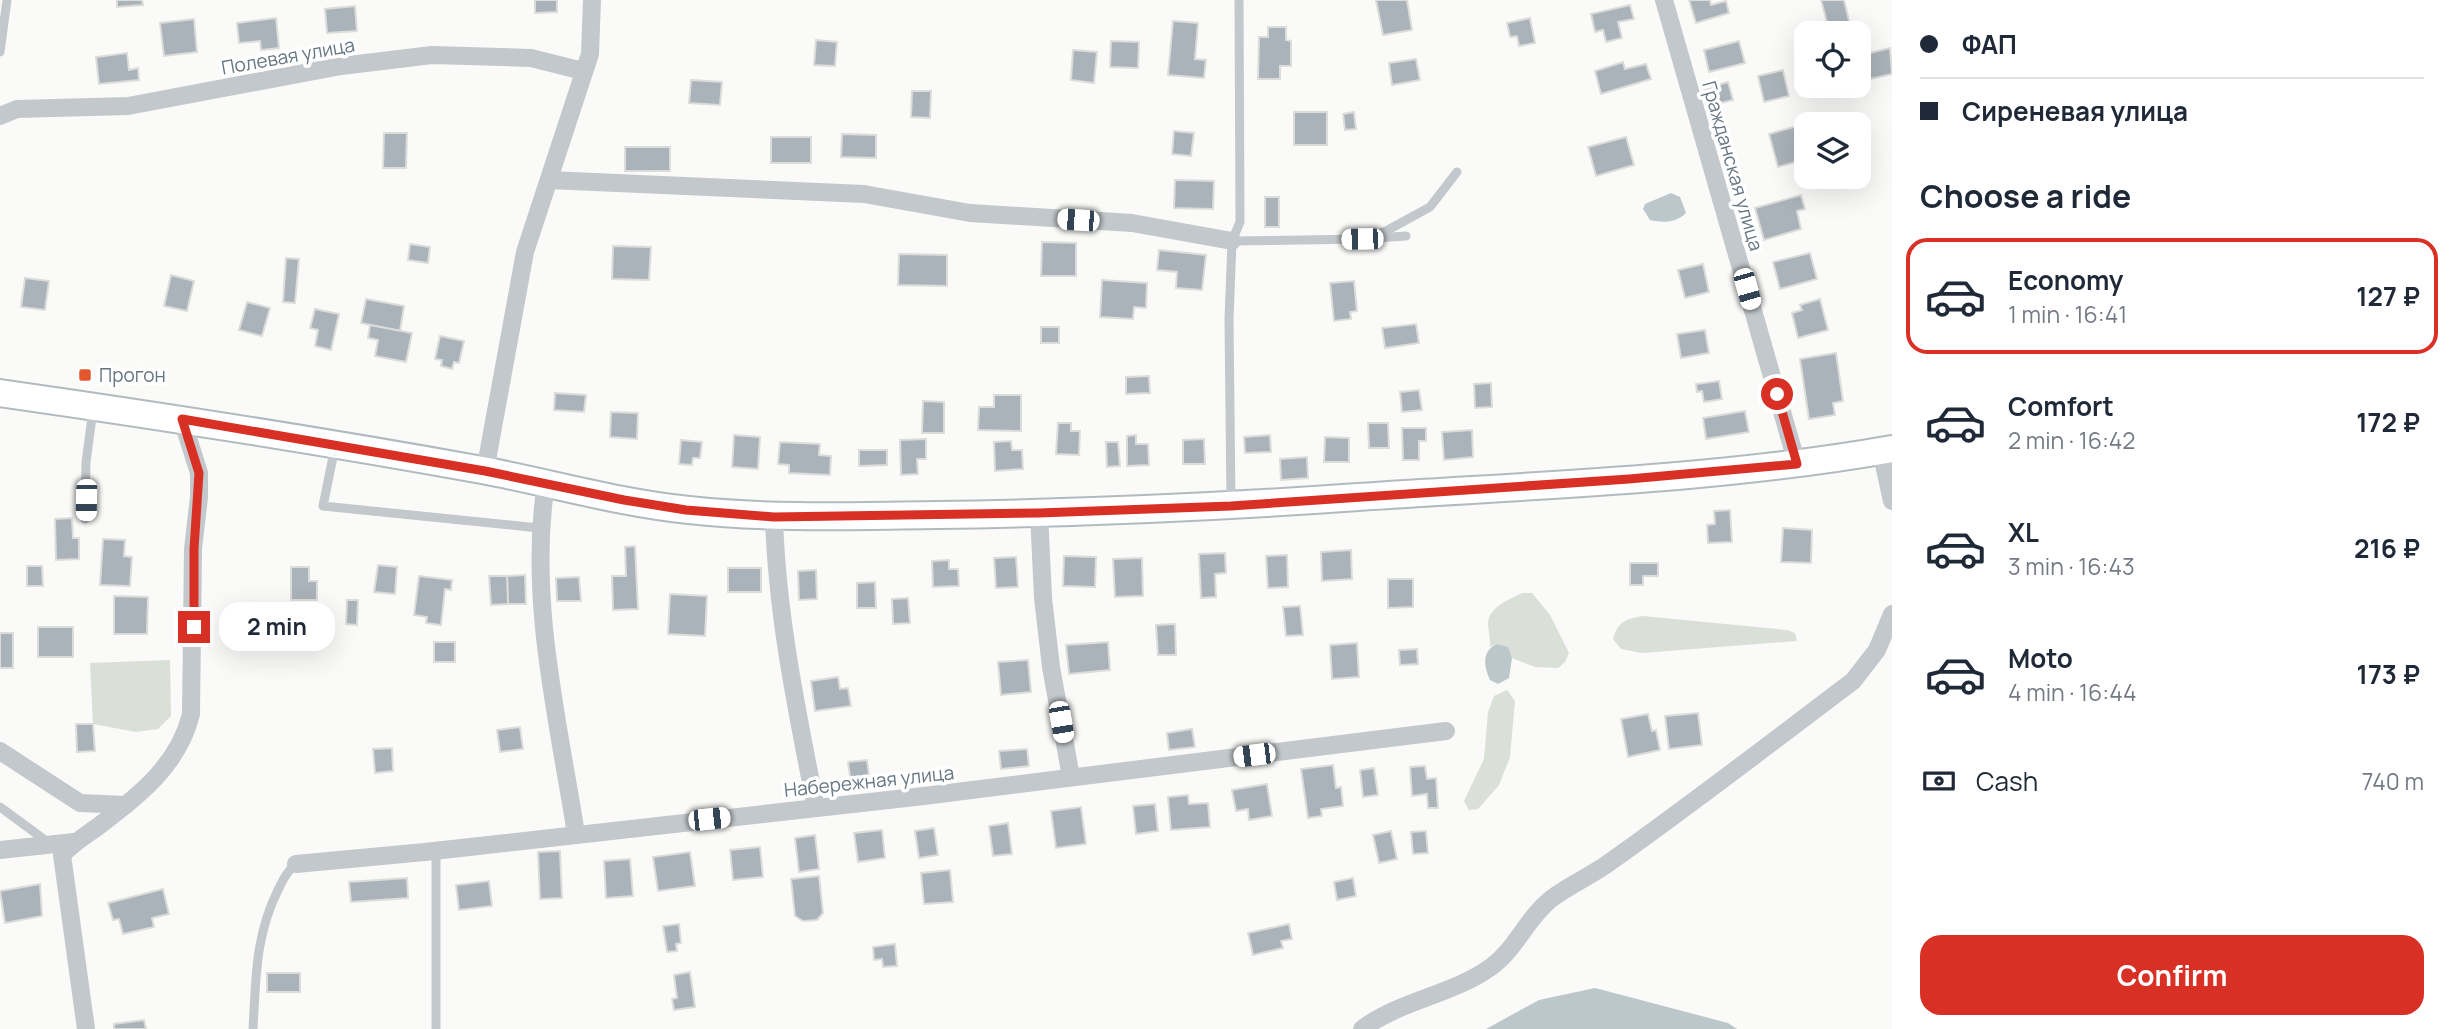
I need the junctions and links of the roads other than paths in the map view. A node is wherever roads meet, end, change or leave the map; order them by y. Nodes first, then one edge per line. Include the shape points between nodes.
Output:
1 (7, 0) edge
2 (592, 0) edge
3 (1239, 0) edge
4 (1664, 0) edge
5 (0, 52) edge
6 (583, 71) junction
7 (0, 116) edge
8 (1457, 172) dead end
9 (549, 180) junction
10 (1406, 236) dead end
11 (1362, 239) junction
12 (1232, 241) junction
13 (0, 393) edge
14 (93, 406) junction
15 (182, 419) junction
16 (336, 445) junction
17 (1887, 450) edge
18 (1797, 464) junction
19 (485, 471) junction
20 (546, 483) junction
21 (1892, 501) edge
22 (1231, 506) junction
23 (1039, 513) junction
24 (774, 517) junction
25 (85, 519) dead end
26 (539, 528) junction
27 (1892, 614) edge
28 (1891, 621) edge
29 (1892, 628) edge
30 (1446, 731) dead end
31 (0, 751) edge
32 (1071, 778) junction
33 (126, 805) junction
34 (0, 807) edge
35 (816, 808) junction
36 (576, 834) junction
37 (74, 842) junction
38 (50, 845) junction
39 (0, 850) edge
40 (436, 851) junction
41 (296, 863) joint
42 (86, 1029) edge
43 (253, 1029) edge
44 (436, 1029) edge
45 (1362, 1029) edge

1 - 5 lane
2 - 6 street via 591,44
3 - 12 lane via 1240,222
4 - 18 street, Гражданская улица
6 - 7 street, Полевая улица via 531,58 432,55 341,66 128,106 17,109
6 - 9 street
8 - 11 lane via 1430,207
9 - 12 street via 864,194 970,213 1132,223
9 - 19 street via 525,252
10 - 11 lane
11 - 12 lane
12 - 22 lane
13 - 14 main road
14 - 15 main road
14 - 25 lane
15 - 16 main road
15 - 33 street via 199,473 191,714 186,738 175,755
16 - 19 main road
16 - 26 lane via 323,506
17 - 18 main road
17 - 21 street
18 - 22 main road
19 - 20 main road
20 - 24 main road via 686,510
20 - 26 street
22 - 23 main road
23 - 24 main road
23 - 32 street via 1047,632
24 - 35 street via 776,578
26 - 36 street via 542,615
27 - 28 street
28 - 29 lane
28 - 45 street via 1877,650 1853,681 1608,863 1551,900 1490,967 1382,1014
30 - 32 street, Набережная улица
31 - 33 street via 80,803
32 - 35 street, Набережная улица
33 - 37 street
34 - 38 lane
35 - 36 street, Набережная улица
36 - 40 street, Набережная улица
37 - 38 street
37 - 42 street via 62,855
38 - 39 street
40 - 41 street, Набережная улица
40 - 44 lane
41 - 43 lane via 270,905 258,944

